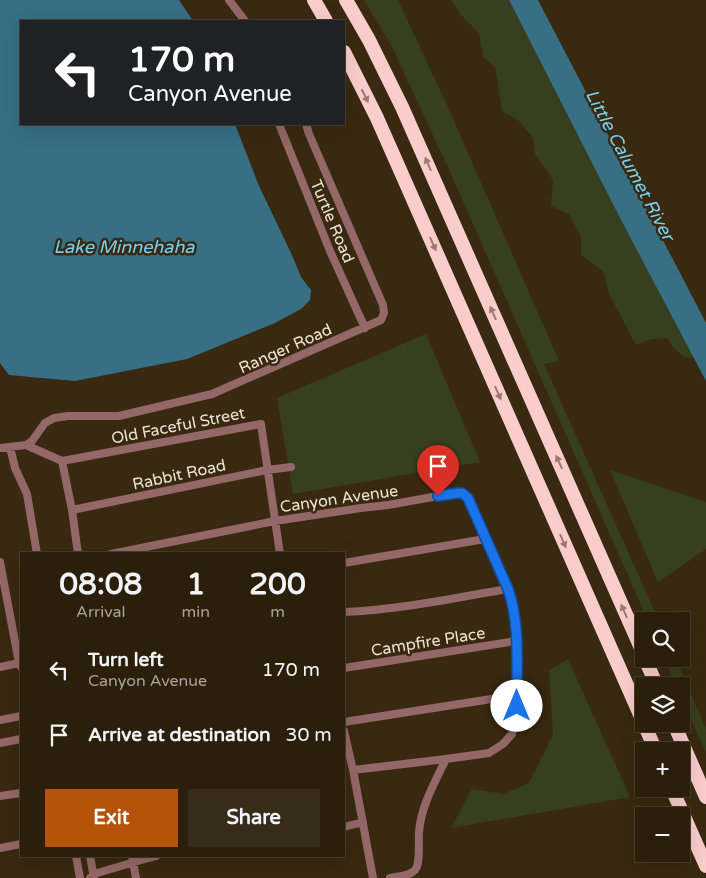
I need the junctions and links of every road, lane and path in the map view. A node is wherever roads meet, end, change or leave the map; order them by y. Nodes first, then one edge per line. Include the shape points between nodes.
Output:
1 (229, 0) edge
2 (314, 0) edge
3 (346, 0) edge
4 (244, 20) edge
5 (325, 20) edge
6 (345, 54) edge
7 (279, 125) edge
8 (306, 125) edge
9 (365, 328) junction
10 (26, 444) junction
11 (10, 447) junction
12 (0, 448) edge
13 (62, 461) junction
14 (290, 466) dead end
15 (267, 470) junction
16 (72, 510) junction
17 (275, 521) junction
18 (485, 539) junction
19 (37, 552) edge
20 (78, 552) edge
21 (121, 552) edge
22 (280, 552) edge
23 (0, 562) edge
24 (345, 564) edge
25 (508, 589) junction
26 (9, 612) junction
27 (345, 612) edge
28 (0, 613) edge
29 (635, 635) edge
30 (516, 641) junction
31 (20, 665) edge
32 (0, 667) edge
33 (345, 668) edge
34 (517, 695) junction
35 (20, 716) edge
36 (0, 720) edge
37 (345, 722) edge
38 (678, 732) edge
39 (345, 738) edge
40 (20, 739) edge
41 (652, 742) edge
42 (0, 743) edge
43 (446, 759) junction
44 (350, 767) edge
45 (20, 793) edge
46 (0, 796) edge
47 (676, 797) edge
48 (706, 797) edge
49 (363, 822) junction
50 (345, 827) edge
51 (20, 844) edge
52 (0, 848) edge
53 (76, 857) edge
54 (90, 857) edge
55 (148, 857) edge
56 (132, 859) edge
57 (706, 866) edge
58 (93, 877) edge
59 (80, 878) edge
60 (136, 878) edge
61 (373, 878) edge
62 (390, 878) edge

1 - 4 street
2 - 5 highway
29 -> 3 highway via 402,106
6 -> 41 highway via 400,170
7 - 9 street, Turtle Road
8 - 9 street, Ranger Road via 384,305 381,320
9 - 10 street, Ranger Road via 200,398 119,416 54,418
10 - 11 street
10 - 13 street
11 - 12 street
11 - 19 street via 27,494
13 - 15 street, Old Faceful Street via 261,424
13 - 16 street
14 - 15 street, Rabbit Road
15 - 16 street, Rabbit Road
15 - 17 street, Old Faceful Street
16 - 20 street
17 - 18 street, Canyon Avenue via 459,493 471,502
17 - 21 street, Canyon Avenue
17 - 22 street, Old Faceful Street
18 - 24 street
18 - 25 street, Canyon Avenue
23 - 26 street
25 - 27 street
25 - 30 street, Canyon Avenue via 513,603
26 - 28 street
26 - 31 street
30 - 33 street, Campfire Place
30 - 34 street, Canyon Avenue
31 - 32 street
34 - 37 street
34 - 43 street, Canyon Avenue via 512,734 503,744 489,753
35 - 36 street
38 - 48 highway
39 - 44 street
40 - 42 street
43 - 44 street, Canyon Avenue
43 - 62 street via 422,814 418,865 414,872
44 - 49 street
45 - 46 street
47 - 57 highway
49 - 50 street
49 - 61 street
51 - 52 street
53 - 59 street
54 - 58 street
55 - 56 street
56 - 58 street
56 - 60 street

